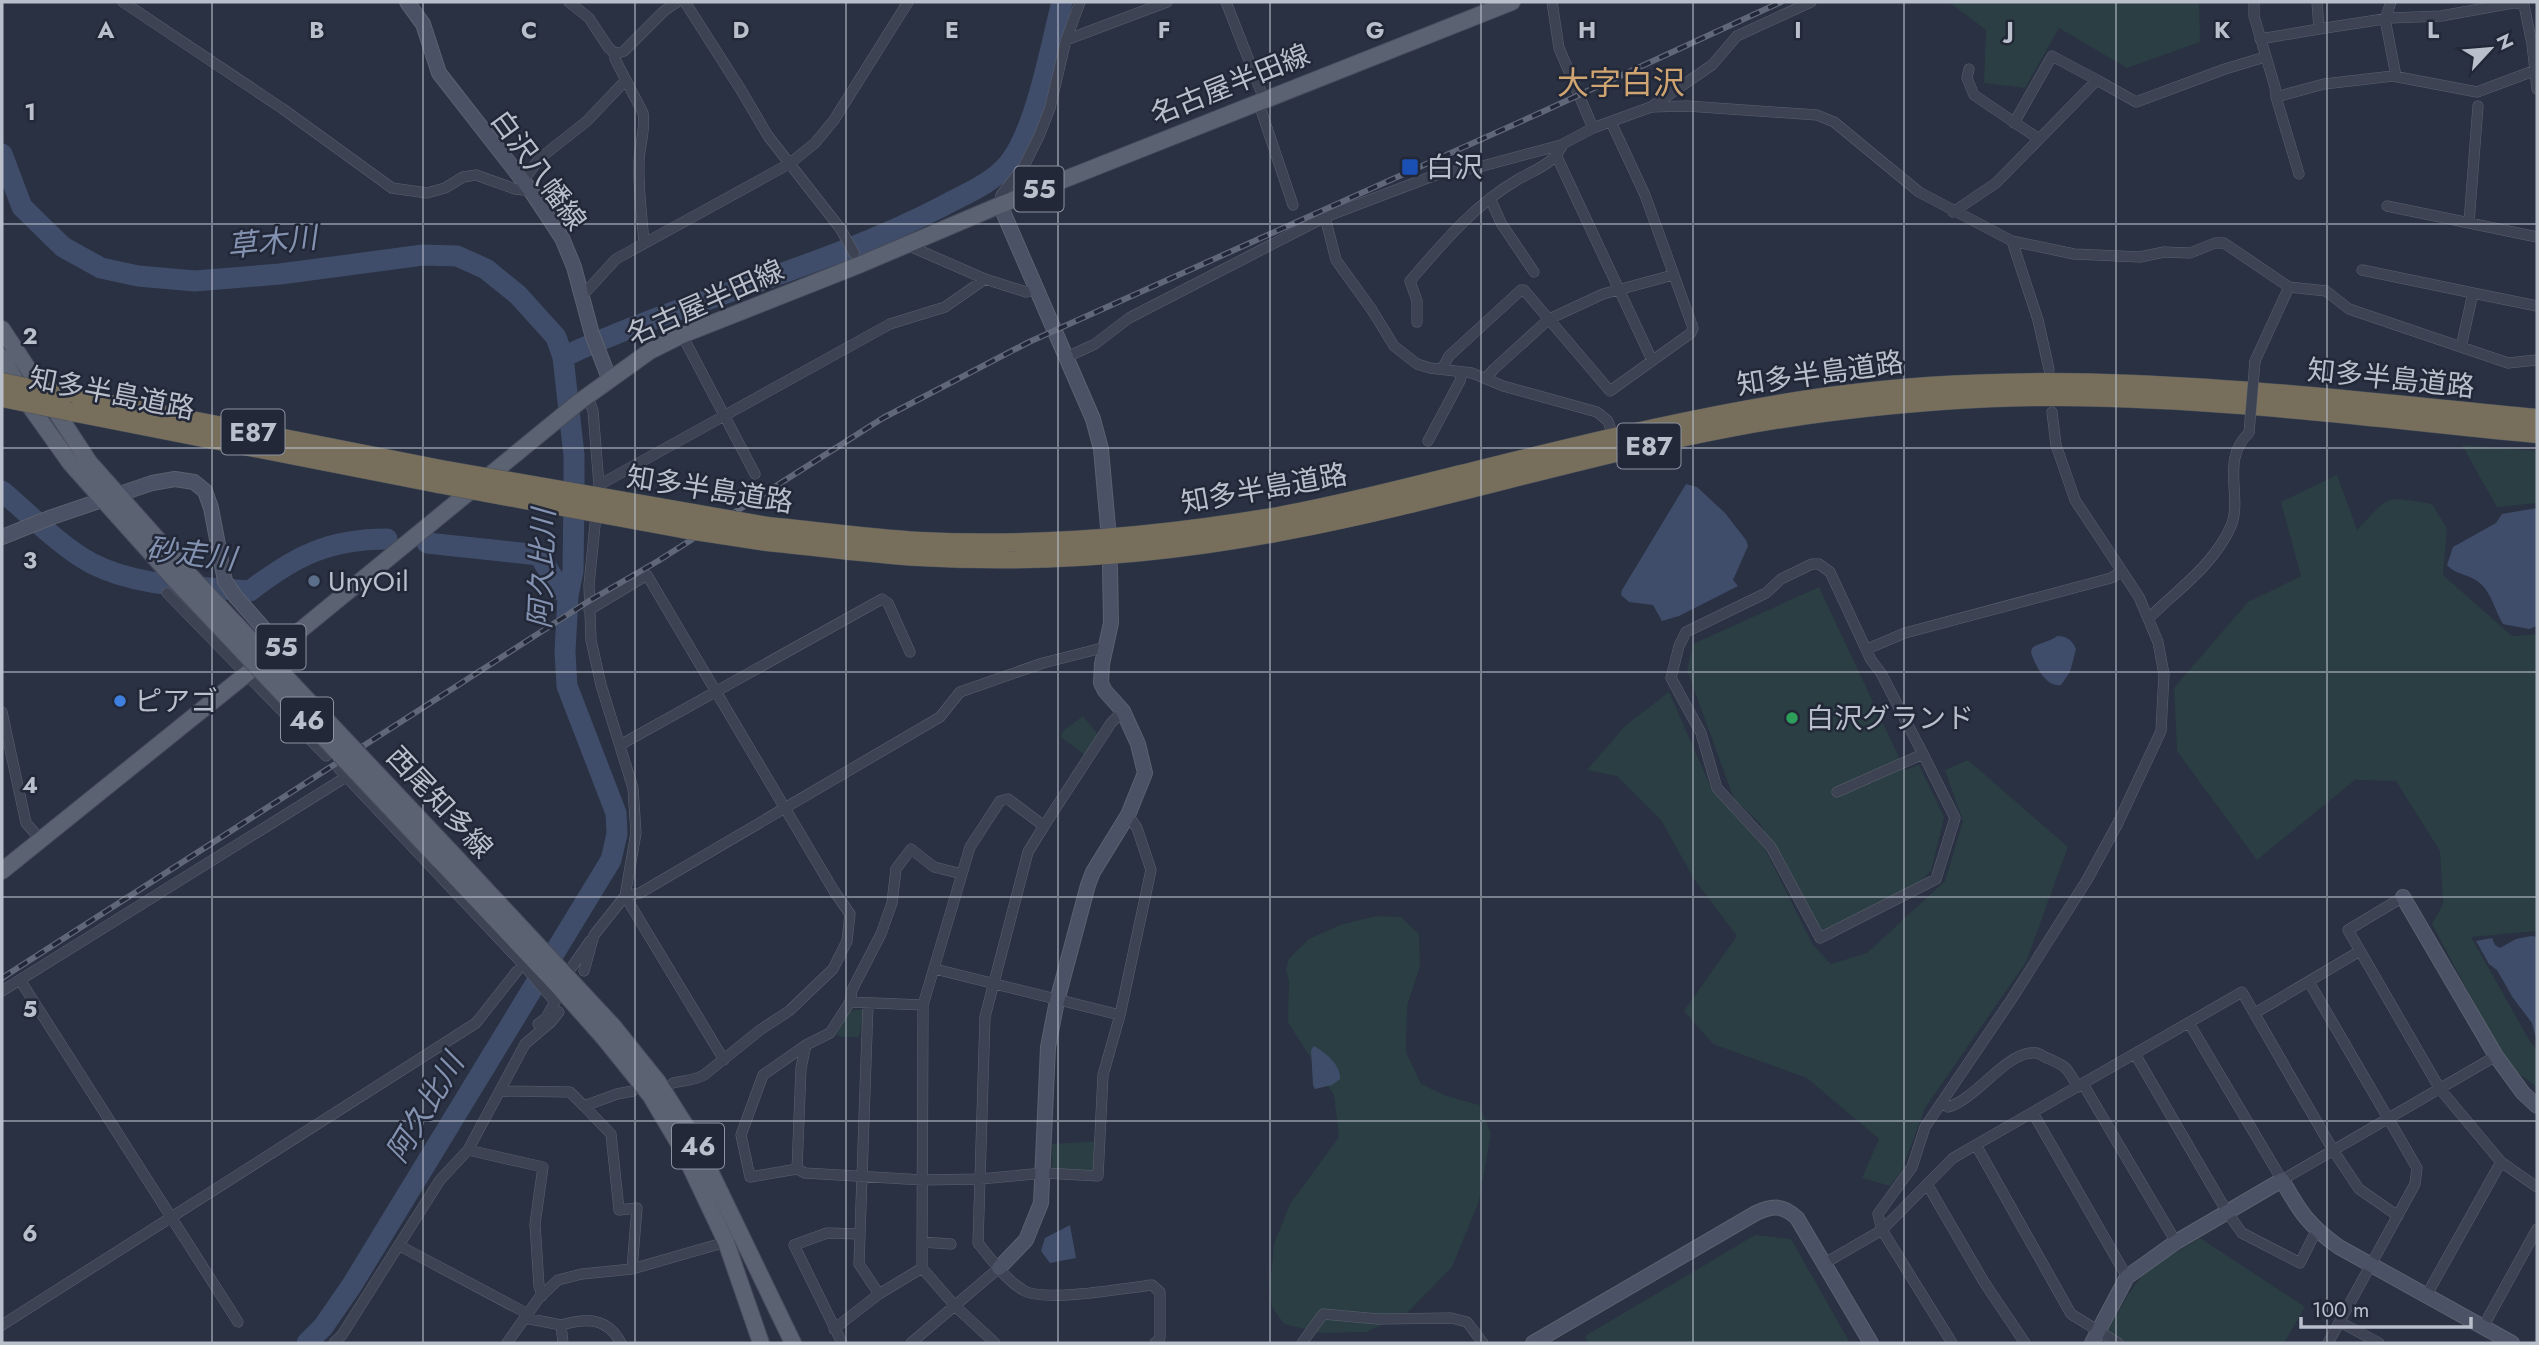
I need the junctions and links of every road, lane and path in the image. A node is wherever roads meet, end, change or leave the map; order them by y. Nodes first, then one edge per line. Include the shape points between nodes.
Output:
1 (123, 2) edge
2 (407, 2) edge
3 (569, 2) edge
4 (677, 2) edge
5 (685, 2) edge
6 (908, 2) edge
7 (1080, 2) edge
8 (1167, 2) edge
9 (1226, 2) edge
10 (1512, 2) edge
11 (1552, 2) edge
12 (1811, 2) edge
13 (2254, 2) edge
14 (2317, 2) edge
15 (2390, 2) edge
16 (2518, 3) edge
17 (2385, 19) junction
18 (2319, 29) junction
19 (2260, 39) junction
20 (1066, 40) junction
21 (2535, 43) edge
22 (615, 54) junction
23 (2265, 57) junction
24 (1969, 69) dead end
25 (2536, 70) edge
26 (2396, 76) junction
27 (2097, 80) junction
28 (625, 81) junction
29 (2537, 89) edge
30 (2276, 97) junction
31 (1261, 100) junction
32 (2478, 106) dead end
33 (1651, 107) junction
34 (1611, 122) junction
35 (2014, 122) junction
36 (1593, 128) junction
37 (2039, 139) junction
38 (1563, 144) junction
39 (1557, 157) junction
40 (789, 164) junction
41 (2299, 173) dead end
42 (527, 186) junction
43 (1490, 198) junction
44 (1000, 205) junction
45 (1293, 205) dead end
46 (2387, 206) dead end
47 (1953, 212) junction
48 (1325, 217) junction
49 (2469, 223) junction
50 (2537, 237) edge
51 (2012, 241) junction
52 (644, 243) junction
53 (907, 246) junction
54 (853, 253) junction
55 (2362, 270) dead end
56 (1534, 272) dead end
57 (1674, 275) junction
58 (985, 279) junction
59 (2289, 287) junction
60 (1037, 288) junction
61 (1618, 290) junction
62 (2473, 293) junction
63 (582, 296) junction
64 (2537, 306) edge
65 (1549, 319) junction
66 (1417, 322) dead end
67 (2, 329) edge
68 (682, 335) junction
69 (2461, 346) junction
70 (2, 357) edge
71 (1067, 357) junction
72 (1652, 360) junction
73 (2537, 360) edge
74 (1442, 369) junction
75 (2049, 369) dead end
76 (1462, 372) junction
77 (609, 378) junction
78 (1486, 378) junction
79 (2, 382) edge
80 (2, 398) edge
81 (583, 398) junction
82 (2053, 412) dead end
83 (724, 416) junction
84 (2537, 418) edge
85 (1611, 430) dead end
86 (2537, 434) edge
87 (1428, 441) dead end
88 (755, 474) dead end
89 (440, 477) junction
90 (599, 485) junction
91 (109, 497) junction
92 (1108, 527) dead end
93 (768, 534) junction
94 (2, 537) edge
95 (1110, 567) dead end
96 (2121, 572) junction
97 (175, 581) junction
98 (589, 610) junction
99 (2148, 619) junction
100 (280, 647) junction
101 (1106, 647) junction
102 (1867, 649) junction
103 (910, 652) dead end
104 (247, 674) junction
105 (715, 692) junction
106 (1123, 711) junction
107 (2, 712) edge
108 (620, 745) junction
109 (1923, 754) junction
110 (326, 756) dead end
111 (1837, 792) dead end
112 (784, 806) junction
113 (1128, 815) junction
114 (1044, 826) junction
115 (41, 839) junction
116 (2, 871) edge
117 (962, 874) junction
118 (625, 896) junction
119 (2403, 897) joint
120 (594, 935) junction
121 (2360, 951) junction
122 (936, 969) junction
123 (521, 970) junction
124 (583, 971) dead end
125 (20, 980) junction
126 (561, 980) junction
127 (2309, 982) junction
128 (993, 984) junction
129 (2, 991) edge
130 (1057, 1001) junction
131 (850, 1002) junction
132 (868, 1004) junction
133 (923, 1006) junction
134 (559, 1012) dead end
135 (2255, 1013) junction
136 (1120, 1015) junction
137 (2189, 1023) junction
138 (525, 1044) junction
139 (806, 1045) junction
140 (2135, 1055) junction
141 (2496, 1056) junction
142 (723, 1060) junction
143 (673, 1083) dead end
144 (2081, 1085) junction
145 (2440, 1089) junction
146 (499, 1091) junction
147 (633, 1091) dead end
148 (1942, 1103) junction
149 (584, 1106) junction
150 (2537, 1106) edge
151 (2033, 1113) junction
152 (2387, 1119) junction
153 (1976, 1145) junction
154 (468, 1150) junction
155 (2333, 1150) junction
156 (2501, 1162) junction
157 (797, 1169) junction
158 (1044, 1172) junction
159 (861, 1175) junction
160 (980, 1179) junction
161 (923, 1180) junction
162 (2281, 1180) junction
163 (1927, 1184) junction
164 (2537, 1187) edge
165 (2227, 1212) junction
166 (170, 1216) junction
167 (2398, 1216) junction
168 (2537, 1229) edge
169 (1882, 1230) junction
170 (2316, 1231) junction
171 (860, 1234) junction
172 (2176, 1241) junction
173 (726, 1242) junction
174 (922, 1242) junction
175 (951, 1244) dead end
176 (400, 1245) junction
177 (1825, 1263) junction
178 (2371, 1265) junction
179 (922, 1268) junction
180 (999, 1268) junction
181 (632, 1269) junction
182 (2127, 1278) junction
183 (879, 1294) junction
184 (542, 1296) junction
185 (2426, 1296) junction
186 (955, 1306) junction
187 (526, 1316) junction
188 (238, 1322) dead end
189 (2340, 1322) junction
190 (2, 1325) edge
191 (561, 1325) junction
192 (2483, 1327) junction
193 (834, 1329) junction
194 (2095, 1338) edge
195 (334, 1343) edge
196 (508, 1343) edge
197 (563, 1343) edge
198 (621, 1343) edge
199 (761, 1343) edge
200 (793, 1343) edge
201 (842, 1343) edge
202 (911, 1343) edge
203 (995, 1343) edge
204 (1155, 1343) edge
205 (1302, 1343) edge
206 (1483, 1343) edge
207 (1533, 1343) edge
208 (1871, 1343) edge
209 (1952, 1343) edge
210 (2025, 1343) edge
211 (2118, 1343) edge
212 (2328, 1343) edge
213 (2379, 1343) edge
214 (2512, 1343) edge

1 - 42 street via 393,188 427,193 476,175 515,189
2 - 42 street, 白沢八幡線 via 423,24 439,74
3 - 22 street via 589,18
4 - 22 street
5 - 40 street
6 - 40 street via 834,120
7 - 20 street
8 - 20 street
9 - 31 street
10 - 31 main road, 名古屋半田線 / 55
11 - 36 street via 1559,48
12 - 33 street via 1737,36 1712,65
13 - 19 street
14 - 18 street
15 - 17 street
16 - 17 street via 2441,16
16 - 21 street
17 - 18 street
17 - 26 street
18 - 19 street
19 - 23 street
20 - 44 street via 1040,136 1001,195
21 - 25 street
22 - 28 street
23 - 27 street via 2136,102
23 - 30 street
24 - 35 street via 1974,95
25 - 26 street via 2477,92
25 - 29 street
26 - 30 street via 2324,84
27 - 35 street via 2052,56
27 - 37 street
28 - 42 street via 587,121 539,159
28 - 52 street via 643,113 645,128 639,165
30 - 41 street
31 - 44 main road, 名古屋半田線 / 55
31 - 45 street
32 - 49 street
33 - 34 street
33 - 47 street via 1817,115 1834,122 1919,192
34 - 36 street
34 - 57 street via 1645,195
35 - 37 street
36 - 38 street
37 - 47 street via 1996,183
38 - 39 street
38 - 48 street via 1438,174
39 - 43 street
39 - 61 street
40 - 52 street
40 - 54 street via 840,228
42 - 63 street, 白沢八幡線 via 562,238
43 - 56 street
43 - 66 street via 1449,235 1410,281 1417,301
44 - 53 main road, 名古屋半田線 / 55
44 - 60 street
46 - 49 street
47 - 51 street
48 - 71 street via 1129,318 1095,344
48 - 74 street via 1336,260 1394,346 1417,364
49 - 50 street
51 - 59 street via 2074,254 2140,257 2190,253 2224,243
51 - 75 street
52 - 63 street via 615,259
53 - 54 main road, 名古屋半田線 / 55
53 - 58 street
54 - 68 main road, 名古屋半田線 / 55
55 - 62 street
57 - 61 street
57 - 72 street via 1693,328
58 - 60 street via 1026,292
58 - 83 street via 945,307 890,324
59 - 69 street via 2326,291 2349,309
59 - 99 street, bridge via 2255,361 2249,433 2241,440 2234,461 2233,523 2199,572
60 - 71 street
61 - 65 street
61 - 72 street
62 - 64 street
62 - 69 street
63 - 77 street, 白沢八幡線
65 - 72 street via 1610,391
65 - 74 street via 1521,290 1450,356
65 - 78 street
67 - 91 main road, 西尾知多線 / 46
68 - 77 main road, 名古屋半田線 / 55
68 - 83 street
69 - 73 street via 2508,363
70 - 91 main road, 西尾知多線 / 46 via 71,464
71 - 92 street via 1098,435
74 - 76 street
76 - 78 street
76 - 87 street
77 - 81 main road, 名古屋半田線 / 55
78 - 85 street via 1597,412
79 - 89 highway, 知多半島道路 / E87, bridge
80 - 89 highway, 知多半島道路 / E87, bridge
81 - 90 street via 593,411
81 - 100 main road, 名古屋半田線 / 55
82 - 96 street via 2056,445 2075,500
83 - 88 street
83 - 90 street
84 - 93 highway, 知多半島道路 / E87 via 2176,385 2063,380 1940,384 1728,412 1282,515 1147,534 1072,540 921,541
86 - 93 highway, 知多半島道路 / E87 via 2176,401 2063,397 1943,400 1732,428 1286,531 1148,550 1073,556 920,557
89 - 93 highway, 知多半島道路 / E87, bridge via 686,513
90 - 98 street
91 - 94 street
91 - 97 main road, 西尾知多線 / 46
91 - 100 street via 176,479 194,482 205,491 225,582
95 - 101 street via 1111,623
96 - 99 street
96 - 102 street via 1905,633
97 - 104 street
97 - 126 main road, 西尾知多線 / 46, bridge
98 - 105 street via 647,575
98 - 108 street via 601,685
99 - 148 street via 2158,642 2164,690 2161,731 2148,762 2087,880
100 - 104 main road, 名古屋半田線 / 55
101 - 106 street via 1101,683
101 - 112 street via 1042,663 960,692 940,717
102 - 109 street
102 - 109 street via 1830,572 1812,564 1781,579 1766,593 1686,632 1671,678 1701,733 1717,788 1772,846 1820,938 1936,879 1955,818
103 - 105 street via 882,599
104 - 110 street
104 - 115 main road, 名古屋半田線 / 55
105 - 108 street
105 - 112 street
106 - 113 street via 1145,773
106 - 114 street
107 - 115 street via 26,822
108 - 118 street via 634,788 636,833
109 - 111 street
112 - 118 street via 640,893
112 - 142 street via 850,914 847,941 833,969 798,1004
113 - 130 street via 1090,879
113 - 136 street via 1151,870
114 - 117 street via 1008,799 1000,801 970,847
114 - 128 street via 1028,852
115 - 116 main road, 名古屋半田線 / 55
117 - 122 street
117 - 131 street via 934,867 911,849 896,869 892,903
118 - 120 street
118 - 142 street
119 - 121 street via 2348,930
119 - 141 street
120 - 124 street
120 - 126 street
121 - 127 street
121 - 145 street
122 - 128 street
122 - 133 street
123 - 125 street via 342,773
123 - 126 street
123 - 166 street via 476,1023
125 - 129 street
125 - 166 street
126 - 138 street via 550,1011 531,1030
126 - 173 main road, 西尾知多線 / 46 via 650,1095 682,1149
126 - 200 main road, 西尾知多線 / 46 via 613,1026 690,1132
127 - 135 street
127 - 152 street
128 - 130 street
128 - 160 street via 985,1017
130 - 136 street
130 - 158 street via 1048,1047
131 - 132 street
131 - 139 street via 831,1033
132 - 133 street
132 - 159 street
133 - 161 street
134 - 138 street
135 - 137 street via 2242,992
135 - 155 street
136 - 158 street via 1103,1075 1098,1176
137 - 140 street
137 - 162 street
138 - 146 street
139 - 157 street
139 - 157 street via 763,1075 741,1135 750,1177
140 - 144 street
140 - 165 street
141 - 145 street
141 - 150 street
142 - 143 street via 693,1081
144 - 148 street via 2064,1065 2037,1053 2021,1055 1954,1106
144 - 151 street
144 - 172 street
145 - 152 street
145 - 156 street
146 - 149 street via 570,1092
146 - 154 street
147 - 149 street
148 - 169 street via 1925,1127 1912,1167 1878,1214
149 - 181 street via 611,1134 620,1210 637,1208
151 - 153 street
151 - 182 street
152 - 155 street
152 - 167 street via 2417,1168 2416,1184
153 - 163 street via 1953,1158
153 - 194 street via 2071,1314
154 - 176 street via 440,1180
154 - 184 street via 543,1167 536,1224
155 - 162 street
155 - 167 street via 2359,1189
156 - 164 street
156 - 185 street
157 - 159 street
158 - 160 street
158 - 180 street via 1041,1203 1026,1240
159 - 161 street
159 - 171 street
160 - 161 street
160 - 180 street via 978,1243
161 - 174 street
162 - 165 street
162 - 170 street
163 - 169 street
163 - 210 street
165 - 170 street via 2242,1233 2300,1263
165 - 172 street
166 - 188 street
166 - 190 street
167 - 178 street
168 - 192 street
169 - 177 street
169 - 209 street
170 - 178 street
171 - 183 street via 859,1264
171 - 193 street via 827,1233 794,1245
172 - 182 street
173 - 181 street
173 - 199 main road, 西尾知多線 / 46
174 - 175 street
174 - 179 street
176 - 187 street
176 - 195 street
177 - 207 street via 1797,1218 1783,1208 1769,1206
177 - 208 street
178 - 185 street
178 - 189 street
179 - 183 street
179 - 186 street
180 - 186 street
180 - 204 street via 1023,1291 1040,1296 1152,1285 1160,1292 1160,1338
181 - 184 street via 558,1280
182 - 194 street
183 - 193 street
184 - 187 street
185 - 192 street
186 - 202 street
186 - 203 street
187 - 191 street
187 - 196 street
189 - 212 street
189 - 213 street
191 - 197 street
191 - 198 street via 582,1320 601,1323 609,1326
192 - 214 street
193 - 201 street
194 - 211 street
205 - 206 street via 1323,1314 1451,1318 1467,1322

